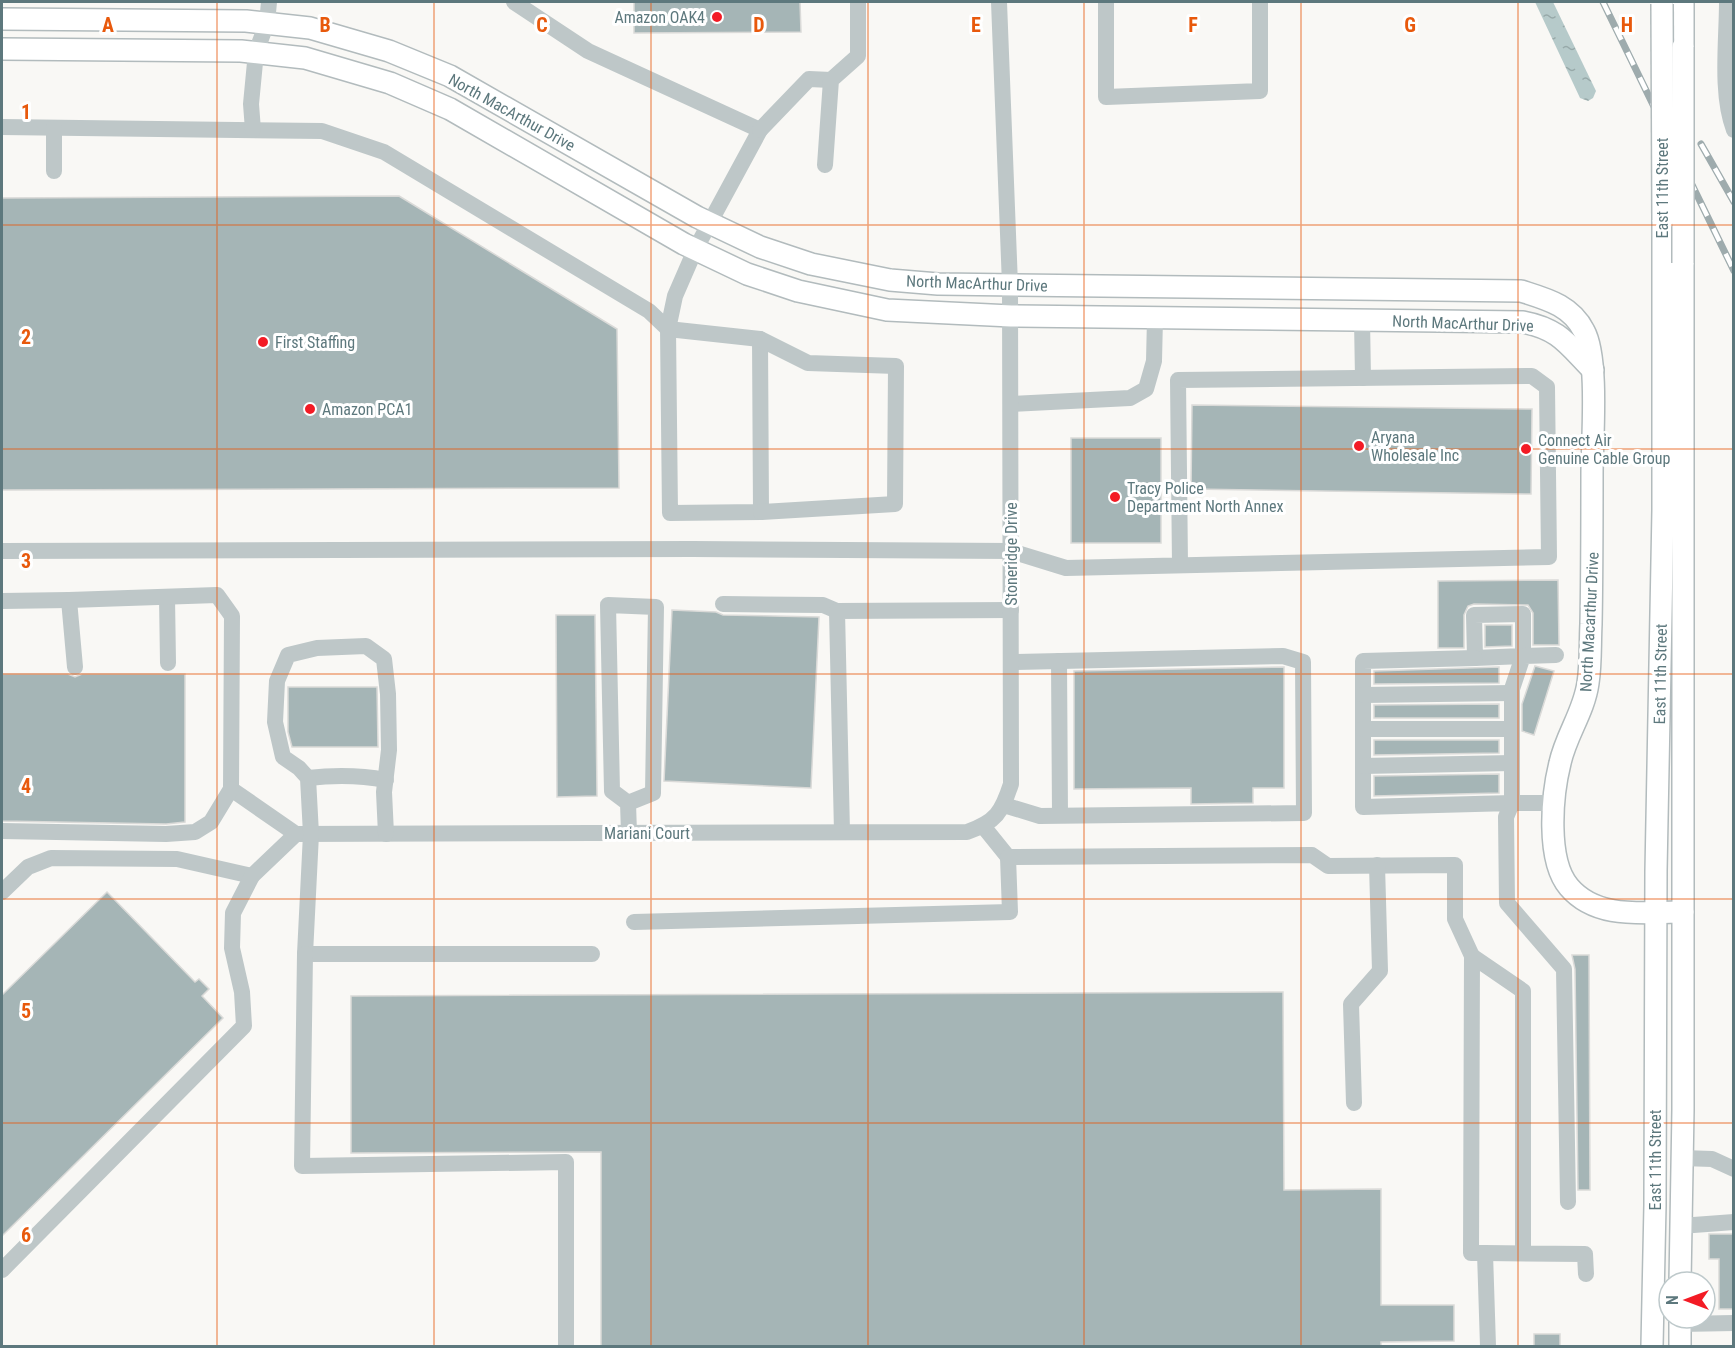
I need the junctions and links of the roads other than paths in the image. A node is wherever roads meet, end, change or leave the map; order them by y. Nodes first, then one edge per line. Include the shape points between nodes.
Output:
1 (269, 2) edge
2 (514, 2) edge
3 (858, 2) edge
4 (999, 2) edge
5 (1106, 2) edge
6 (1260, 2) edge
7 (1683, 2) edge
8 (1727, 2) edge
9 (1662, 3) edge
10 (2, 19) edge
11 (267, 24) junction
12 (2, 49) edge
13 (256, 52) junction
14 (831, 80) junction
15 (2, 127) edge
16 (54, 128) junction
17 (253, 130) junction
18 (760, 130) junction
19 (1734, 130) edge
20 (825, 165) dead end
21 (54, 171) dead end
22 (708, 223) junction
23 (695, 250) junction
24 (1010, 285) junction
25 (1011, 316) junction
26 (1155, 318) junction
27 (1362, 320) junction
28 (668, 329) junction
29 (760, 339) junction
30 (1593, 370) junction
31 (1364, 378) junction
32 (1011, 404) junction
33 (761, 512) junction
34 (2, 551) edge
35 (1011, 551) junction
36 (1180, 566) junction
37 (167, 597) junction
38 (69, 600) junction
39 (2, 601) edge
40 (723, 604) dead end
41 (1011, 610) junction
42 (837, 611) junction
43 (1556, 655) dead end
44 (1523, 656) junction
45 (1475, 658) junction
46 (1059, 661) junction
47 (1011, 662) junction
48 (168, 663) dead end
49 (75, 667) dead end
50 (1512, 693) junction
51 (1363, 695) junction
52 (1363, 729) junction
53 (1512, 729) junction
54 (1512, 763) junction
55 (1364, 766) junction
56 (308, 778) junction
57 (386, 780) junction
58 (231, 789) junction
59 (628, 803) junction
60 (1512, 803) junction
61 (1553, 803) junction
62 (1004, 805) junction
63 (1060, 816) junction
64 (988, 823) junction
65 (2, 831) edge
66 (842, 832) junction
67 (629, 833) junction
68 (304, 834) junction
69 (387, 834) junction
70 (1008, 857) junction
71 (1377, 865) junction
72 (252, 876) junction
73 (2, 892) edge
74 (1656, 912) junction
75 (1683, 912) junction
76 (634, 922) dead end
77 (305, 954) junction
78 (592, 954) dead end
79 (1472, 956) junction
80 (1354, 1103) dead end
81 (1682, 1158) junction
82 (1734, 1169) edge
83 (1568, 1202) dead end
84 (1734, 1222) edge
85 (1680, 1226) junction
86 (1485, 1253) junction
87 (1523, 1253) junction
88 (2, 1270) edge
89 (1680, 1270) edge
90 (1586, 1274) dead end
91 (1717, 1322) edge
92 (1734, 1323) edge
93 (1680, 1330) edge
94 (567, 1347) edge
95 (1488, 1347) edge
96 (1652, 1347) edge
97 (1680, 1347) edge

1 - 11 street
2 - 18 street via 588,51
3 - 14 street via 858,56
4 - 24 street, Stoneridge Drive
5 - 6 street via 1107,97 1260,91
7 - 75 main road, East 11th Street, bridge
8 - 19 street via 1726,96
9 - 74 main road, East 11th Street, bridge via 1663,487
10 - 11 main road, North MacArthur Drive
11 - 13 street
11 - 22 main road, North MacArthur Drive via 310,28 389,51 450,76
12 - 13 main road, North MacArthur Drive
13 - 17 street
13 - 23 main road, North MacArthur Drive via 305,58 400,87 450,109
14 - 18 street via 809,79
14 - 20 street
15 - 16 street
16 - 17 street
16 - 21 street
17 - 28 street via 322,131 384,152 649,311
18 - 22 street
22 - 23 street
22 - 24 main road, North MacArthur Drive via 760,247 811,264 890,280
23 - 25 main road, North MacArthur Drive via 747,274 809,294 887,310
23 - 28 street via 675,296
24 - 25 street, Stoneridge Drive
24 - 30 main road, North MacArthur Drive via 1521,291 1554,301 1575,317 1587,338
25 - 26 main road, North MacArthur Drive
25 - 32 street, Stoneridge Drive
26 - 27 main road, North MacArthur Drive
26 - 32 street via 1154,361 1146,389 1130,398
27 - 30 main road, North MacArthur Drive via 1523,322 1542,326 1558,334
27 - 31 street
28 - 29 street
28 - 33 street via 670,513
29 - 33 street
29 - 33 street via 808,363 896,366 895,504
30 - 61 main road, North Macarthur Drive via 1589,681 1560,762
31 - 36 street via 1178,380
31 - 36 street via 1532,376 1547,387 1549,557
32 - 35 street, Stoneridge Drive
34 - 35 street
35 - 36 street via 1066,568
35 - 41 street, Stoneridge Drive
37 - 38 street
37 - 48 street
37 - 58 street via 217,595 232,616
38 - 39 street
38 - 49 street
40 - 42 street via 824,605
41 - 42 street
41 - 47 street, Stoneridge Drive
42 - 66 street
43 - 44 street
44 - 45 street
44 - 45 street via 1522,614 1474,615
44 - 50 street
45 - 51 street via 1363,661
46 - 47 street
46 - 63 street
46 - 63 street via 1283,656 1303,662 1304,813
47 - 62 street, Stoneridge Drive via 1011,784
50 - 51 street
50 - 53 street
51 - 52 street
52 - 53 street
52 - 55 street
53 - 54 street
54 - 55 street
54 - 60 street
55 - 60 street via 1364,807
56 - 57 street via 337,774
56 - 57 street via 283,757 275,722 277,681 288,655 317,648 366,646 384,659 389,750
56 - 68 street
57 - 69 street
58 - 65 street via 211,822 195,832
58 - 68 street
59 - 59 street via 612,791 608,605 656,607 653,793
59 - 67 street
60 - 61 street
60 - 83 street via 1506,817 1507,903 1564,969
61 - 74 main road, North Macarthur Drive via 1555,849 1559,871 1568,886 1585,902 1608,911
62 - 63 street via 1040,816
62 - 64 street, Stoneridge Drive
64 - 66 street, Mariani Court via 967,832
64 - 70 street
66 - 67 street, Mariani Court
67 - 69 street, Mariani Court
68 - 69 street, Mariani Court
68 - 72 street
68 - 77 street
70 - 71 street via 1312,855 1328,866
70 - 76 street via 1010,912
71 - 79 street via 1455,865 1455,919
71 - 80 street via 1380,971 1352,1004
72 - 73 street via 177,859 51,858 28,867
72 - 88 street via 233,913 232,948 242,992 244,1026
74 - 75 main road, North Macarthur Drive
74 - 96 main road, East 11th Street
75 - 81 main road, East 11th Street
77 - 78 street
77 - 94 street via 302,1166 566,1162
79 - 86 street via 1471,1253
79 - 87 street via 1523,991
81 - 82 street via 1712,1160
81 - 85 main road, East 11th Street
84 - 85 street
85 - 89 main road, East 11th Street
86 - 87 street
86 - 95 street
87 - 90 street via 1585,1254
91 - 92 street
93 - 97 main road

